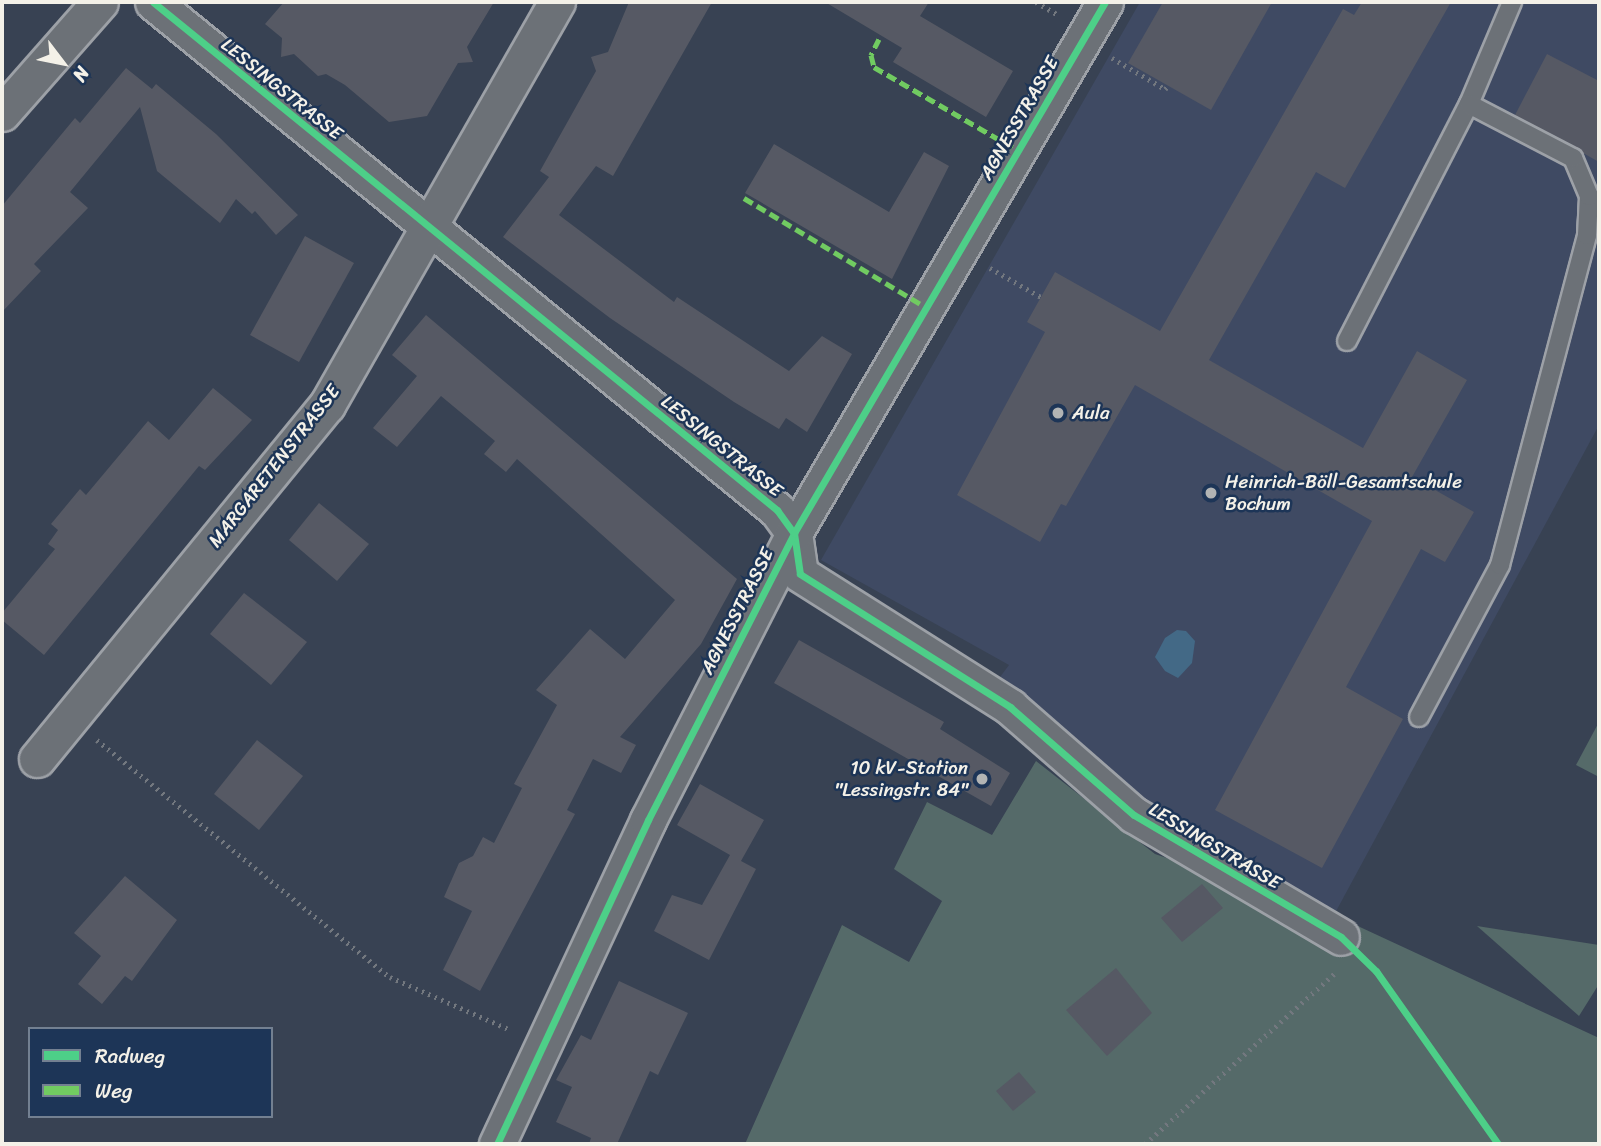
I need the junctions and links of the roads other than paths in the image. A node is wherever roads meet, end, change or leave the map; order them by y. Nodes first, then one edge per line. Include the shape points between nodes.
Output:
1 (100, 2) edge
2 (153, 2) edge
3 (557, 2) edge
4 (1105, 2) edge
5 (1512, 2) edge
6 (1469, 104) junction
7 (2, 113) edge
8 (430, 231) junction
9 (1348, 341) dead end
10 (794, 533) junction
11 (1419, 716) dead end
12 (37, 759) dead end
13 (1344, 949) road end
14 (497, 1144) edge

1 - 7 street
2 - 8 street, LESSINGSTRASSE
3 - 8 street, MARGARETENSTRASSE
4 - 10 street, AGNESSTRASSE
5 - 6 lane
6 - 9 lane
6 - 11 lane via 1573,158 1589,196 1587,235 1500,565
8 - 10 street, LESSINGSTRASSE via 777,510
8 - 12 street, MARGARETENSTRASSE via 327,405
10 - 13 street, LESSINGSTRASSE via 800,574 1010,707 1134,815
10 - 14 street, AGNESSTRASSE via 648,820

